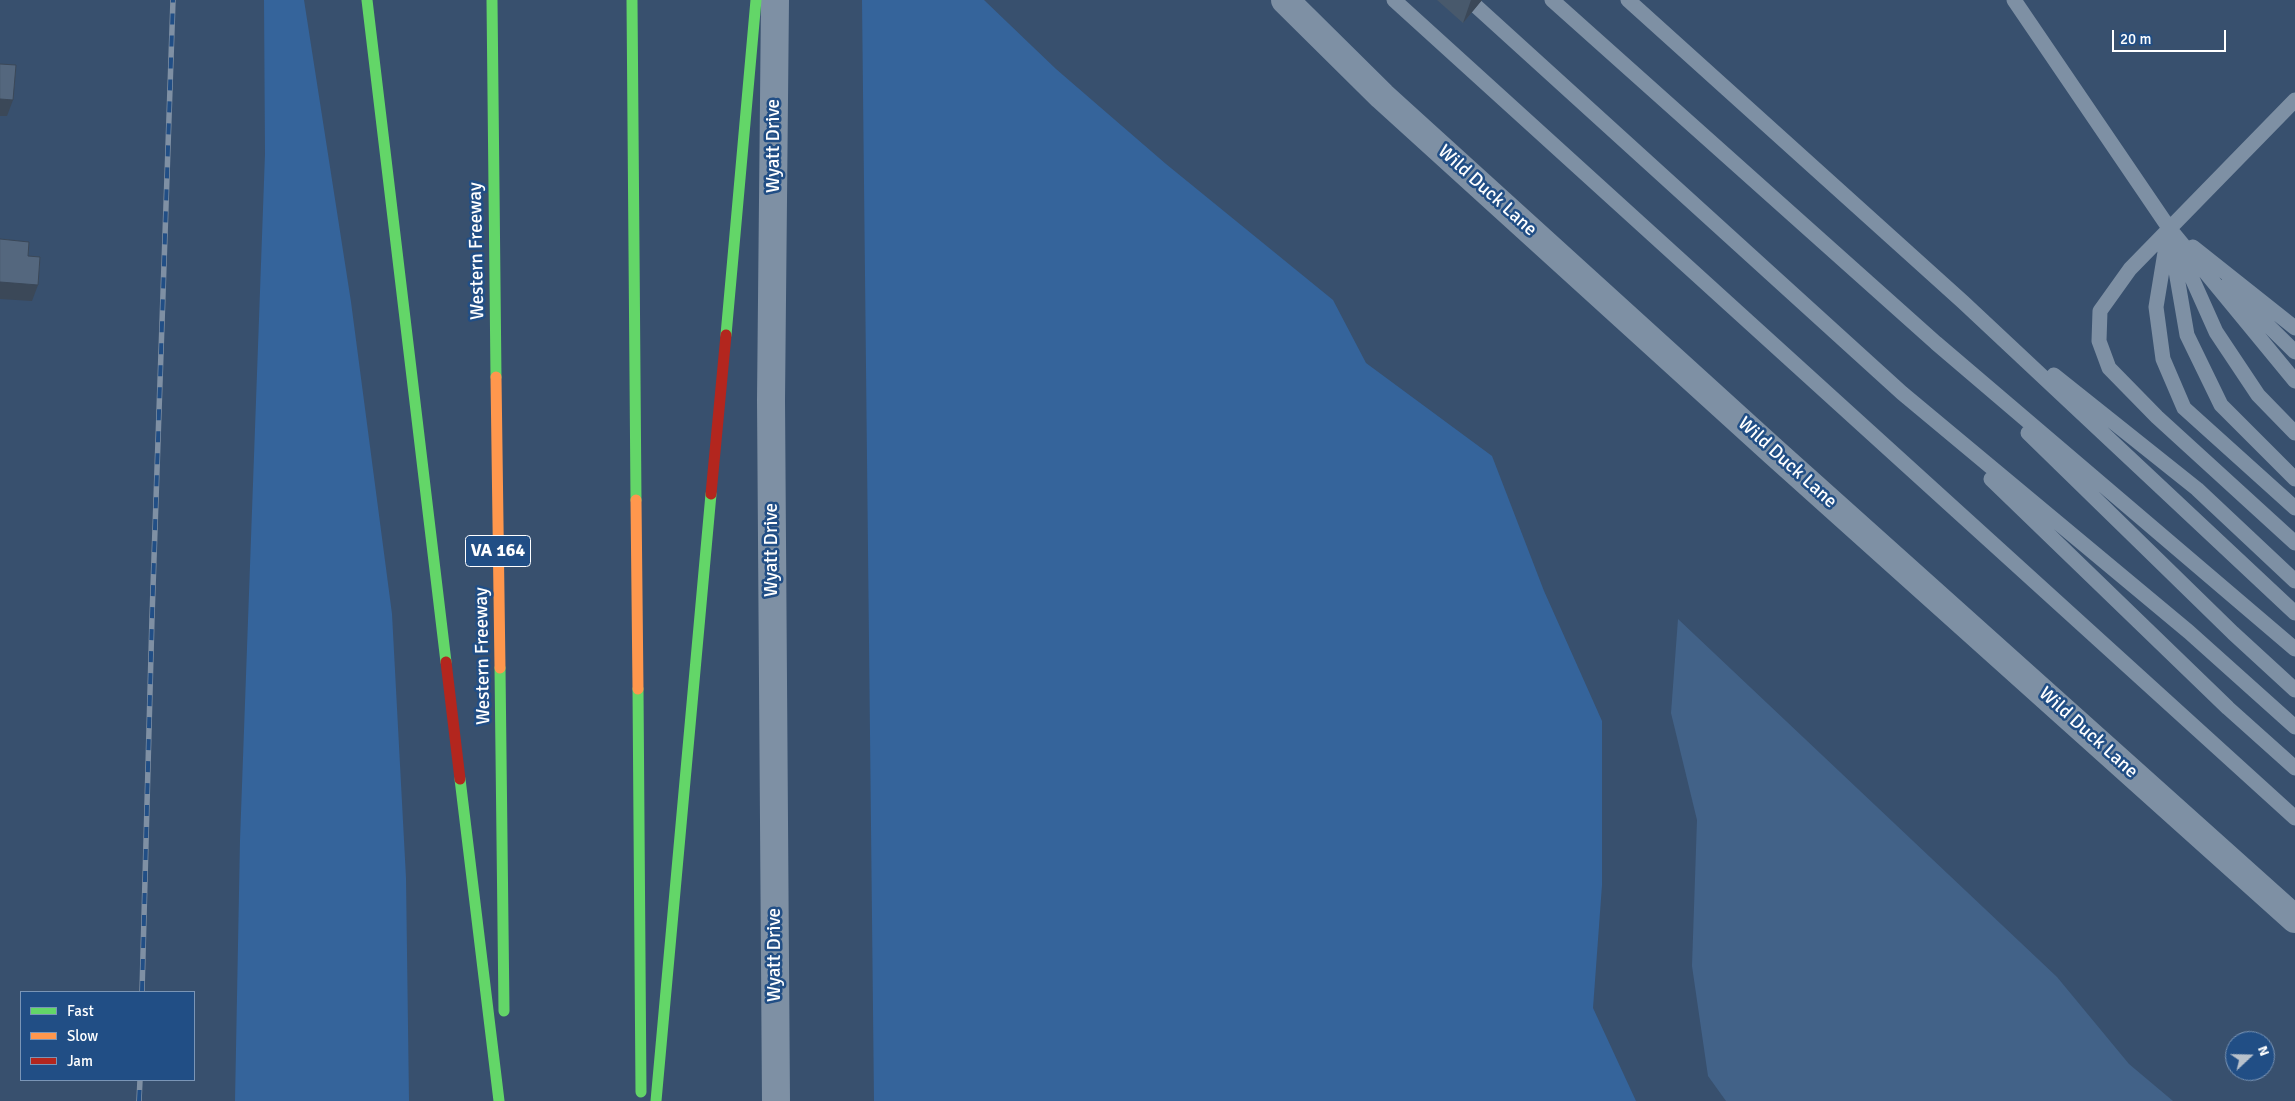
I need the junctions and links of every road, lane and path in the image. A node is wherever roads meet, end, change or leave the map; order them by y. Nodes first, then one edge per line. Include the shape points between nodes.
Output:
1 (367, 0) edge
2 (492, 0) edge
3 (632, 0) edge
4 (756, 0) edge
5 (775, 0) edge
6 (1285, 0) edge
7 (1394, 0) edge
8 (1552, 0) edge
9 (1628, 0) edge
10 (2014, 0) edge
11 (1476, 7) dead end
12 (2295, 100) edge
13 (2169, 228) junction
14 (1963, 302) junction
15 (2295, 328) edge
16 (1936, 343) junction
17 (2295, 352) edge
18 (2295, 381) edge
19 (1902, 393) junction
20 (2295, 433) edge
21 (2295, 479) edge
22 (2295, 508) edge
23 (2295, 543) edge
24 (2295, 581) edge
25 (2295, 613) edge
26 (2295, 649) edge
27 (2295, 690) edge
28 (2295, 728) edge
29 (2295, 768) edge
30 (2295, 818) edge
31 (2295, 919) edge
32 (504, 1022) dead end
33 (504, 1042) dead end
34 (500, 1101) edge
35 (504, 1101) edge
36 (641, 1101) edge
37 (656, 1101) edge
38 (776, 1101) edge

1 - 34 highway
2 - 32 highway, Western Freeway / VA 164
3 - 36 highway
4 - 37 highway
5 - 38 street, Wyatt Drive via 771,400
6 - 31 street, Wild Duck Lane via 1411,122
7 - 30 lane
8 - 16 lane
9 - 14 lane
10 - 13 lane
11 - 19 lane
12 - 13 lane
13 - 15 lane
13 - 17 lane
13 - 18 lane
13 - 20 lane via 2216,332 2258,395
13 - 21 lane via 2187,335 2221,405
13 - 22 lane via 2156,307 2163,359 2184,408
13 - 23 lane via 2130,269 2100,311 2099,341 2109,368
14 - 24 lane via 2197,489
14 - 25 lane
16 - 26 lane
16 - 27 lane via 2233,634
19 - 28 lane via 2189,632
19 - 29 lane via 2228,708
33 - 35 highway

